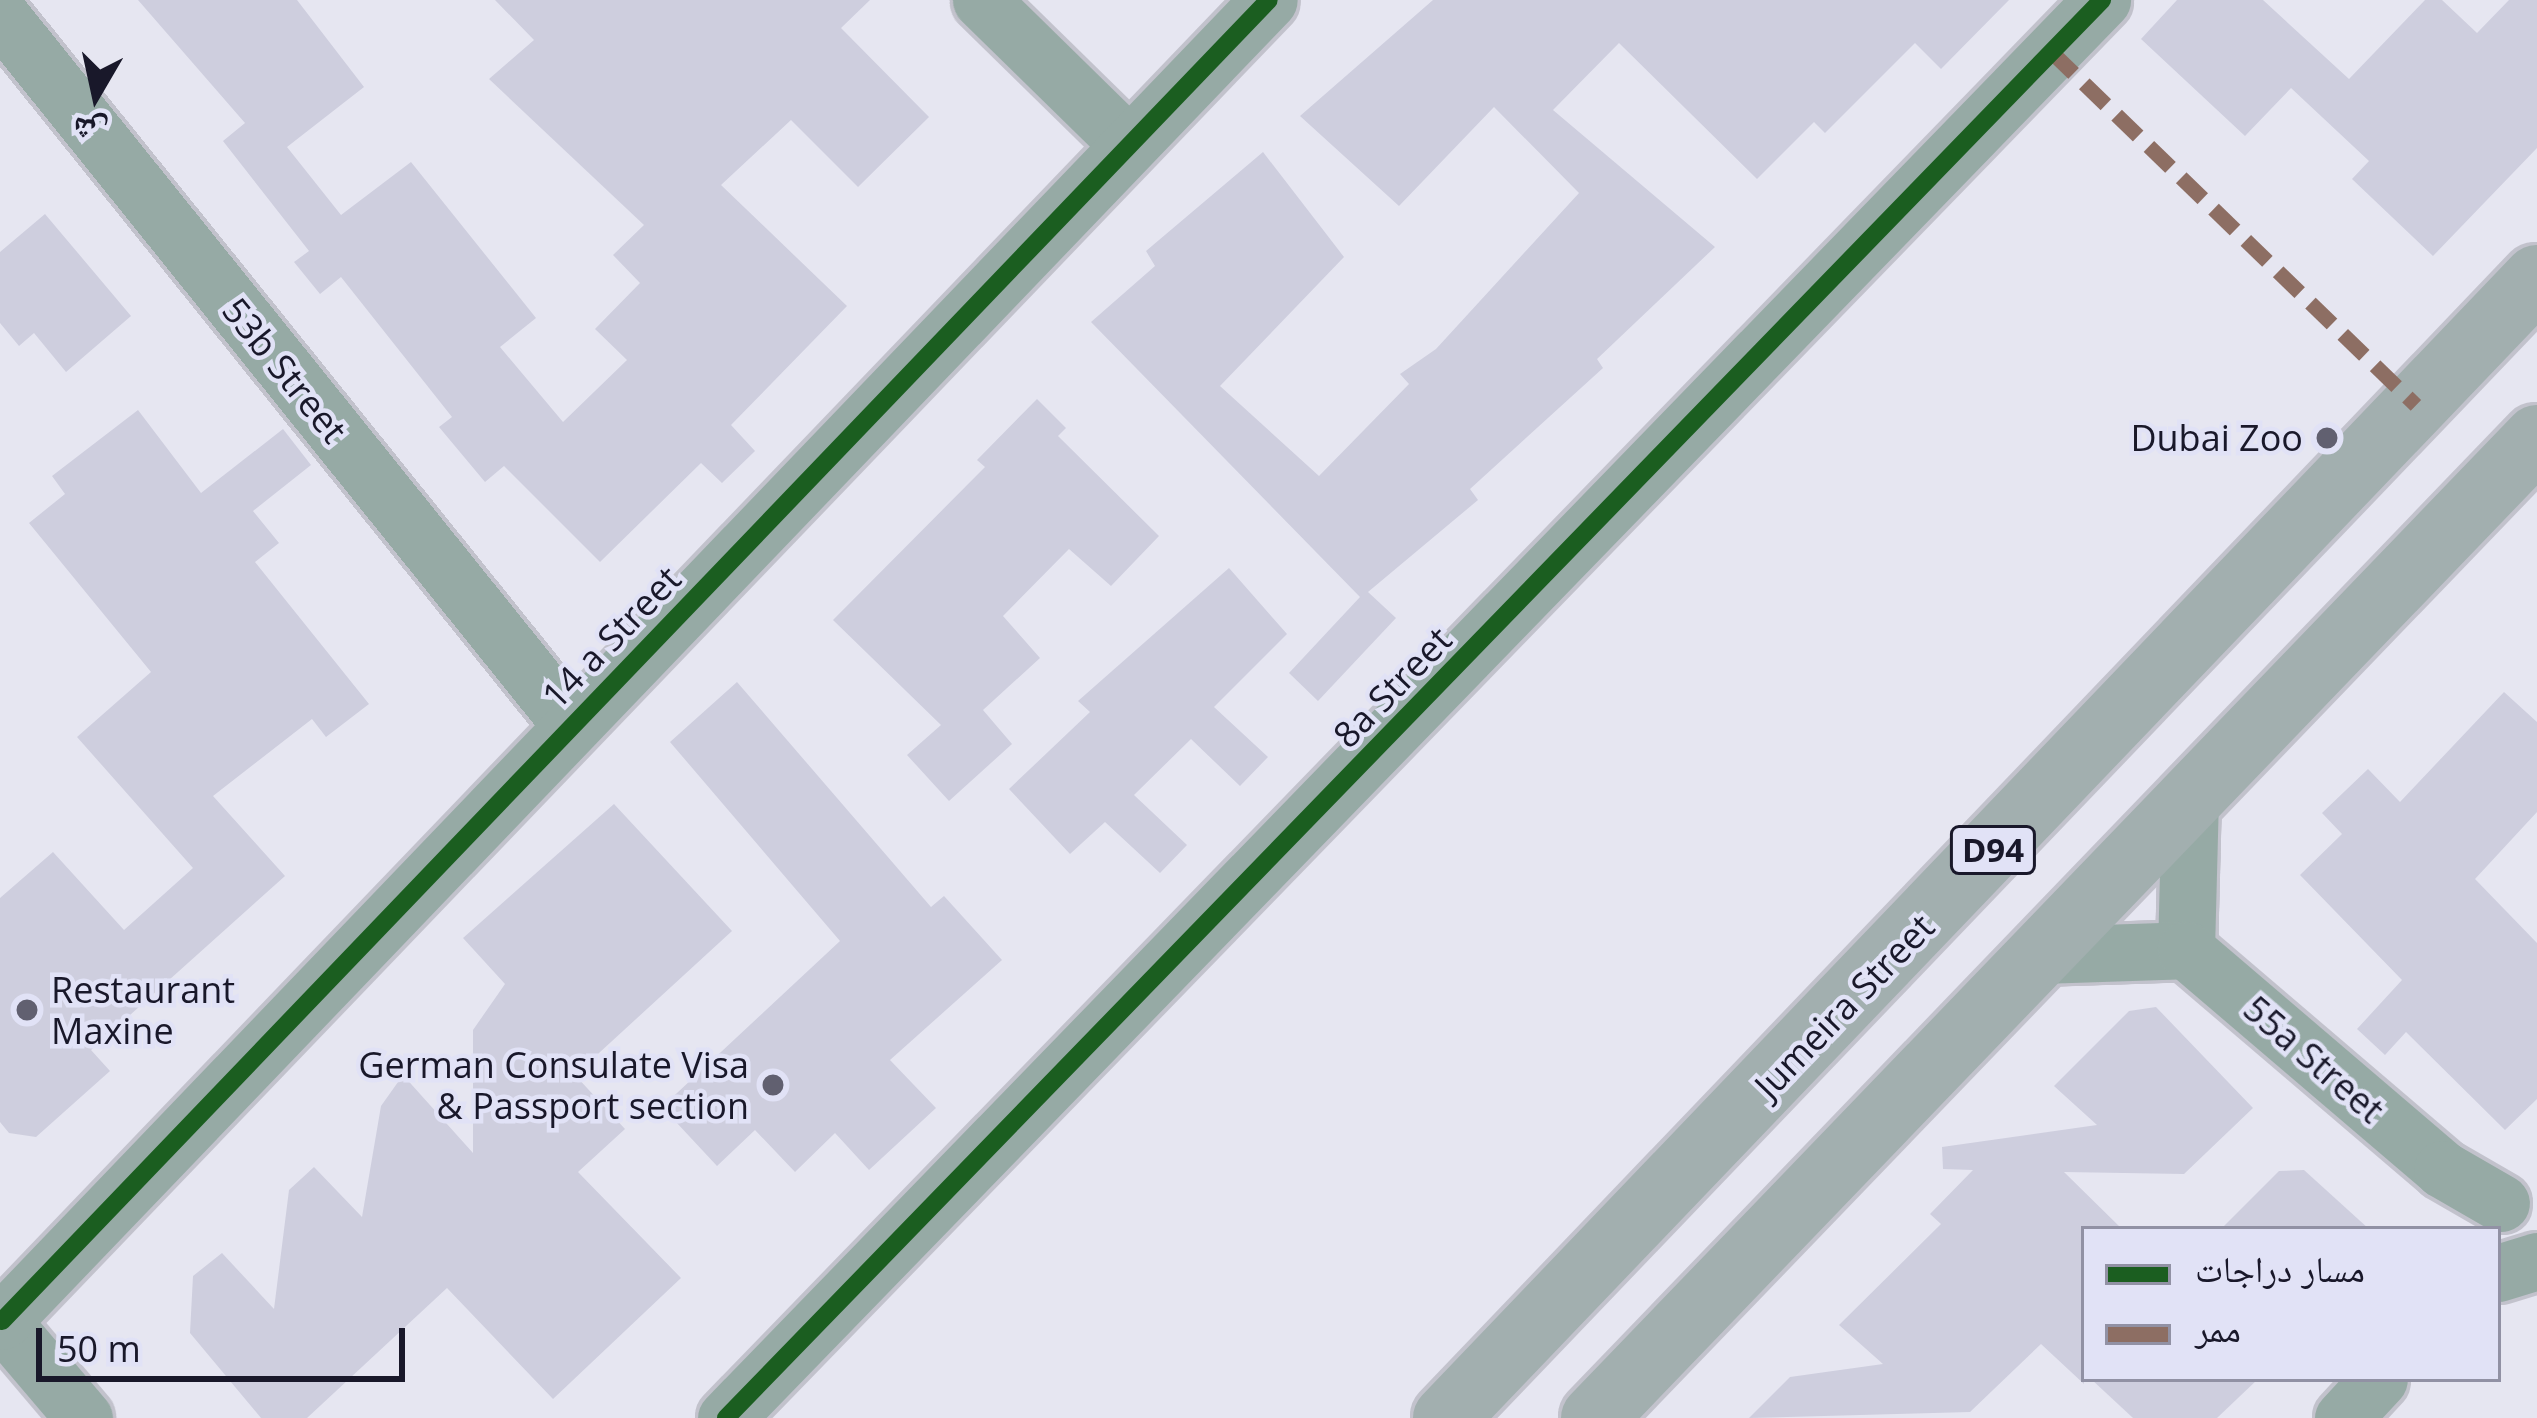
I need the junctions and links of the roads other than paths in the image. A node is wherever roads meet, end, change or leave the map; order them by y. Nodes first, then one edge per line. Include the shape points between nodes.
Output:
1 (981, 0) edge
2 (1269, 0) edge
3 (2102, 0) edge
4 (0, 15) edge
5 (1129, 145) junction
6 (2537, 278) edge
7 (2537, 438) edge
8 (571, 725) junction
9 (2190, 800) junction
10 (2186, 950) junction
11 (2039, 956) junction
12 (2507, 1213) edge
13 (1, 1320) edge
14 (2376, 1382) edge
15 (84, 1418) edge
16 (726, 1418) edge
17 (1445, 1418) edge
18 (1594, 1418) edge
19 (2343, 1418) edge

1 - 5 street
2 - 5 street, 14 a Street
3 - 16 street, 8a Street
4 - 8 street, 53b Street
5 - 8 street, 14 a Street
6 - 17 main road, Jumeira Street / D94
7 - 9 main road
8 - 13 street, 14 a Street
9 - 10 street
9 - 11 main road
10 - 11 street
10 - 12 street, 55a Street via 2442,1168
11 - 18 main road
13 - 15 street
14 - 19 street

